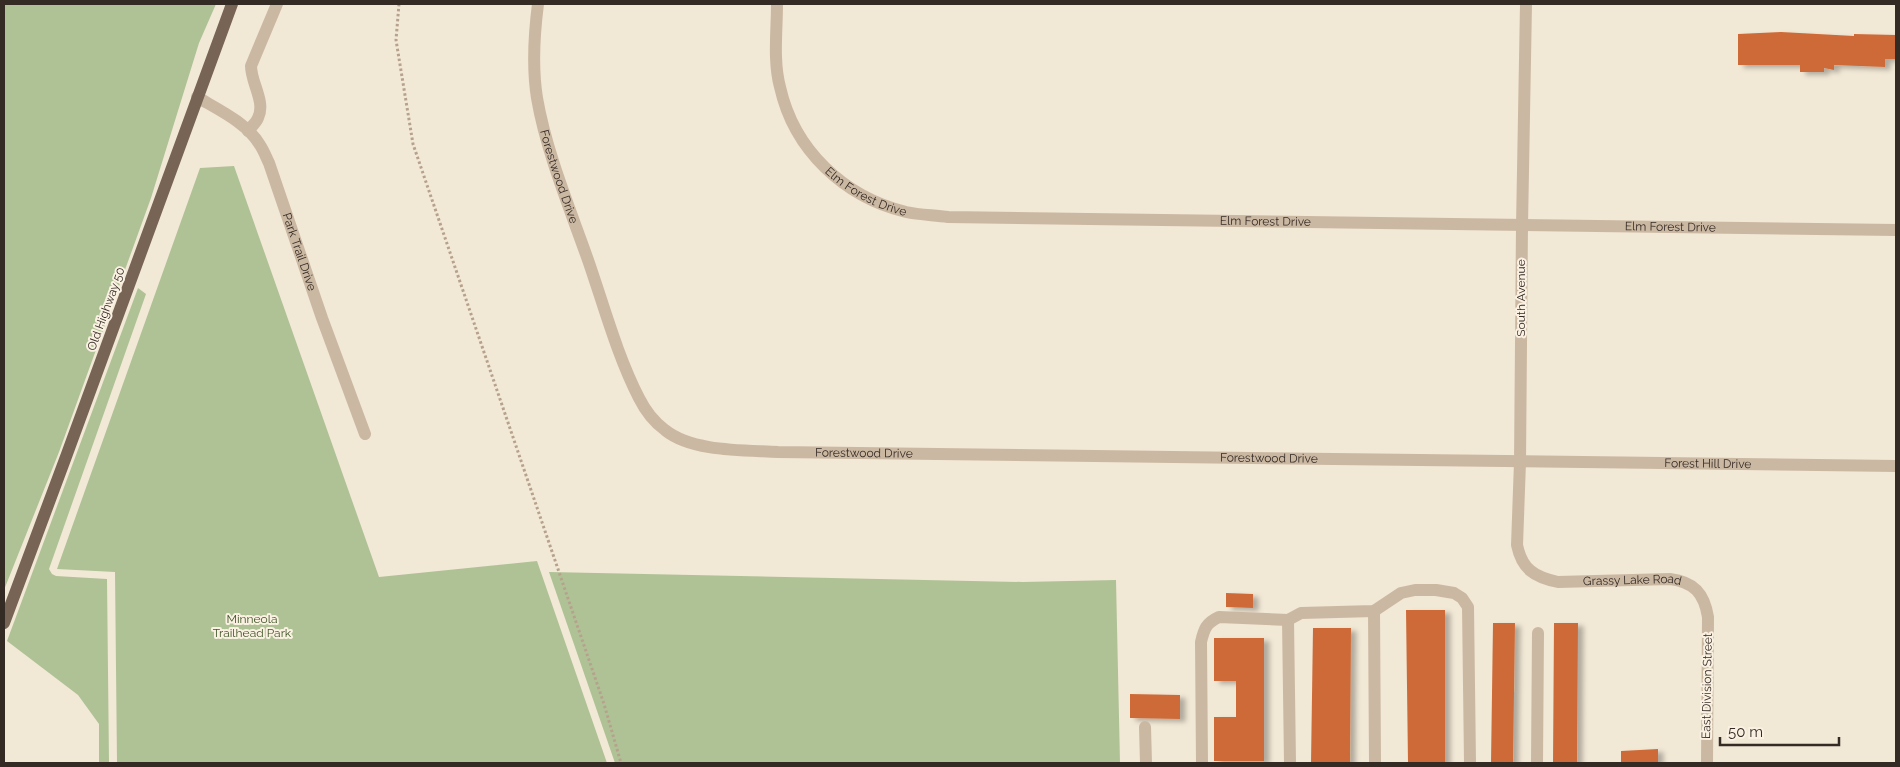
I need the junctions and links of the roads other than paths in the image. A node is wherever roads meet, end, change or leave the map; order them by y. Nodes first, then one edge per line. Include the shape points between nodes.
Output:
1 (232, 4) edge
2 (277, 4) edge
3 (538, 4) edge
4 (777, 4) edge
5 (1526, 4) edge
6 (197, 97) junction
7 (248, 131) junction
8 (1522, 226) junction
9 (1896, 230) edge
10 (365, 434) dead end
11 (1520, 462) junction
12 (1896, 466) edge
13 (1545, 579) joint
14 (1706, 608) joint
15 (1374, 611) junction
16 (1288, 620) junction
17 (4, 623) edge
18 (1538, 633) dead end
19 (1145, 728) dead end
20 (1146, 763) edge
21 (1202, 763) edge
22 (1290, 763) edge
23 (1374, 763) edge
24 (1470, 763) edge
25 (1537, 763) edge
26 (1707, 763) edge

1 - 6 main road, Old Highway 50
2 - 7 street via 251,66 261,108 258,119
3 - 11 street, Forestwood Drive via 534,70 537,98 564,191 625,368 650,416 665,431 678,438 722,449 778,452
4 - 8 street, Elm Forest Drive via 776,64 788,113 799,135 835,178 878,203 907,212 948,217
5 - 8 street, South Avenue
6 - 7 street, Park Trail Drive
6 - 17 main road, Old Highway 50
7 - 10 street, Park Trail Drive via 260,144 269,163
8 - 9 street, Elm Forest Drive
8 - 11 street, South Avenue
11 - 12 street, Forest Hill Drive
11 - 13 street, South Avenue via 1516,545 1526,567
13 - 14 street, Grassy Lake Road via 1558,582 1683,581 1701,594
14 - 26 street, East Division Street
15 - 16 street via 1301,613
15 - 23 street
15 - 24 street via 1400,593 1415,590 1454,593 1468,607
16 - 21 street via 1218,617 1204,629 1201,642
16 - 22 street
18 - 25 street
19 - 20 street

